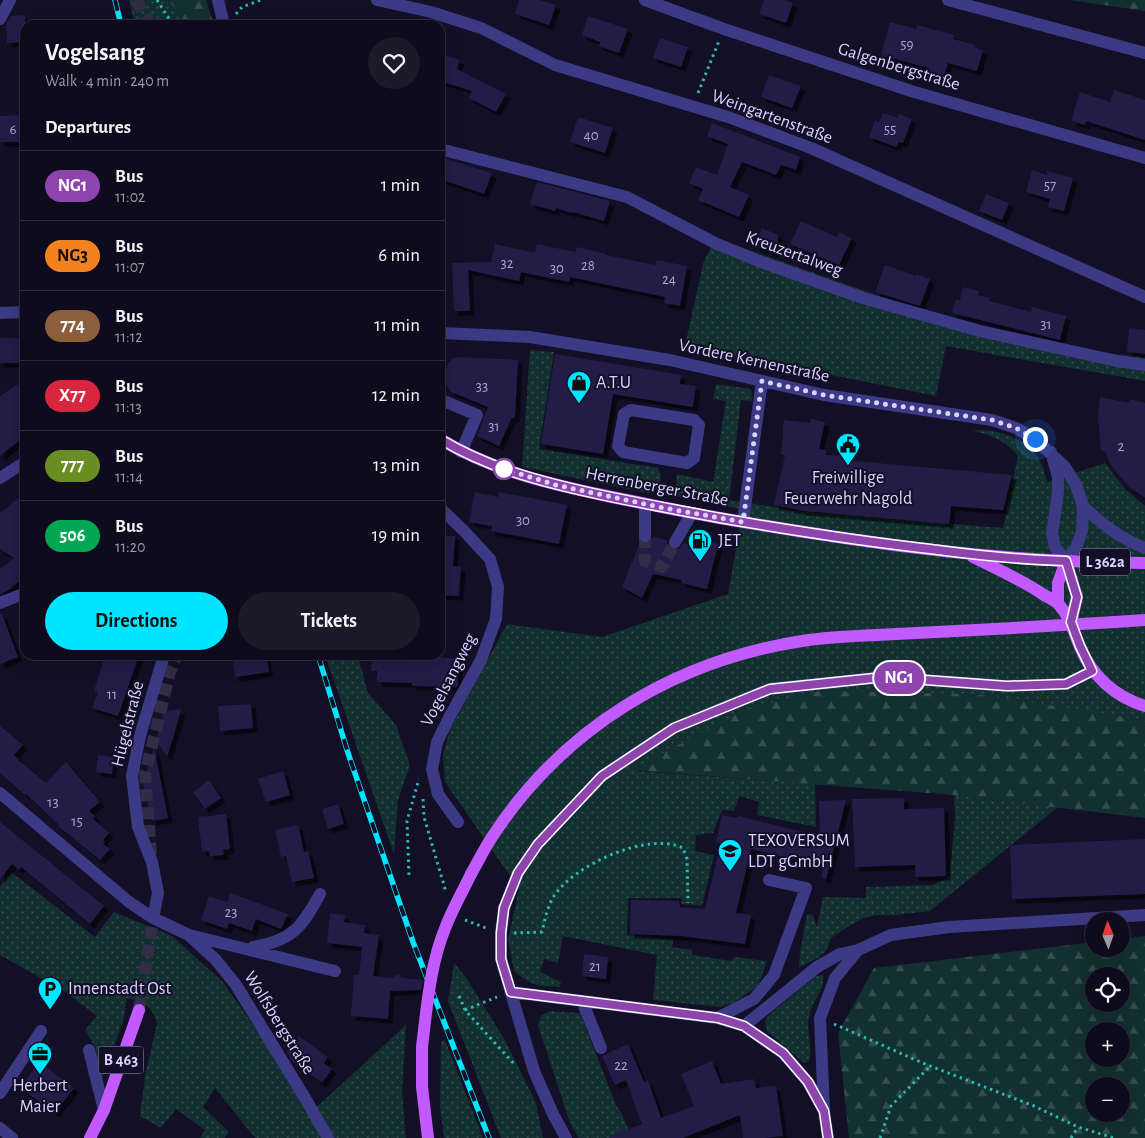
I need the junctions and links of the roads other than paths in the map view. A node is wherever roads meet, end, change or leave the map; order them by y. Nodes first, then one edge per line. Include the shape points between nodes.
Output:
1 (10, 0) edge
2 (218, 0) edge
3 (377, 0) edge
4 (645, 0) edge
5 (948, 0) edge
6 (0, 19) edge
7 (227, 20) edge
8 (1145, 53) edge
9 (445, 150) edge
10 (1145, 158) edge
11 (1145, 297) edge
12 (0, 312) edge
13 (20, 312) edge
14 (445, 333) edge
15 (1145, 365) edge
16 (762, 381) junction
17 (445, 401) edge
18 (631, 410) joint
19 (445, 442) edge
20 (461, 452) junction
21 (1051, 452) junction
22 (20, 465) edge
23 (0, 478) edge
24 (645, 504) junction
25 (1083, 506) junction
26 (445, 513) edge
27 (692, 513) junction
28 (743, 522) junction
29 (645, 536) tunnel mouth
30 (675, 542) tunnel mouth
31 (1145, 548) edge
32 (966, 554) junction
33 (1066, 561) junction
34 (1145, 563) edge
35 (20, 594) edge
36 (0, 603) edge
37 (1058, 604) junction
38 (1145, 620) edge
39 (1071, 622) junction
40 (163, 660) edge
41 (1092, 671) junction
42 (1145, 706) edge
43 (0, 792) edge
44 (458, 822) dead end
45 (769, 880) dead end
46 (320, 894) dead end
47 (1145, 915) edge
48 (153, 918) junction
49 (189, 935) junction
50 (245, 948) junction
51 (858, 950) junction
52 (334, 970) dead end
53 (511, 992) junction
54 (582, 1001) junction
55 (139, 1010) tunnel mouth
56 (718, 1018) junction
57 (744, 1026) junction
58 (41, 1030) dead end
59 (601, 1048) dead end
60 (89, 1050) dead end
61 (0, 1093) edge
62 (104, 1110) junction
63 (824, 1111) junction
64 (0, 1128) edge
65 (12, 1138) edge
66 (90, 1138) edge
67 (328, 1138) edge
68 (428, 1138) edge
69 (566, 1138) edge
70 (828, 1138) edge

1 - 6 street
2 - 7 street
3 - 11 street, Weingartenstraße via 481,28 555,65 728,117 811,148
4 - 10 street, Galgenbergstraße via 911,91
5 - 8 street
9 - 15 street, Kreuzertalweg via 627,197 725,247 863,298 980,331
12 - 13 street
14 - 16 street, Vordere Kernenstraße via 530,336 670,360
16 - 21 street, Vordere Kernenstraße via 824,395 992,420 1016,428
16 - 28 street
17 - 20 street via 477,415
18 - 18 street via 624,414 618,446 623,452 687,463 694,458 699,425 694,420
19 - 20 main road, Herrenberger Straße / L 362a
20 - 24 main road, Herrenberger Straße / L 362a via 556,485
21 - 25 street, Vordere Kernenstraße via 1076,484
21 - 33 street via 1058,477 1052,534 1055,547
22 - 23 street
24 - 27 main road, Herrenberger Straße / L 362a
24 - 29 street
25 - 31 street, Vordere Kernenstraße via 1104,526
25 - 33 street, Vordere Kernenstraße via 1082,531 1076,548
26 - 44 street, Vogelsangweg via 490,559 498,587 496,619 482,660 437,742 432,769 438,794
27 - 28 main road, Herrenberger Straße / L 362a
27 - 30 street
28 - 32 main road, Herrenberger Straße / L 362a
32 - 33 main road, Herrenberger Straße / L 362a
32 - 37 main road via 1005,572
33 - 34 main road, Herrenberger Straße / L 362a
33 - 37 main road via 1058,583
33 - 39 main road via 1077,597
35 - 36 street
37 - 39 main road
38 - 68 main road, bridge via 802,641 739,654 688,672 648,691 607,717 542,772 515,804 491,838 446,925 427,998 422,1047 422,1087
39 - 41 main road
40 - 48 street, Hügelstraße via 132,776 138,827 152,862 158,893
41 - 42 main road via 1129,701
41 - 53 street via 1066,684 1007,686 884,677 770,689 674,728 602,776 538,844 518,873 504,908 501,933 501,959
43 - 48 street, Wolfsbergstraße via 129,902
45 - 56 street via 806,888 774,975 754,999
46 - 50 street, Wolfsbergstraße via 307,918 290,936 269,945
47 - 51 street via 944,927 891,936
48 - 49 street, Wolfsbergstraße
49 - 50 street, Wolfsbergstraße
49 - 67 street, Wolfsbergstraße via 216,960 236,985
50 - 52 street, Wolfsbergstraße
51 - 57 street via 840,954 816,967
51 - 63 street via 835,978 820,1018
53 - 54 street
53 - 69 street via 534,1071
54 - 56 street
54 - 59 street
55 - 62 main road, B 463
56 - 57 street
57 - 63 street via 783,1053 808,1082
58 - 61 street
60 - 62 street
62 - 66 main road, B 463
63 - 70 street
64 - 65 street

